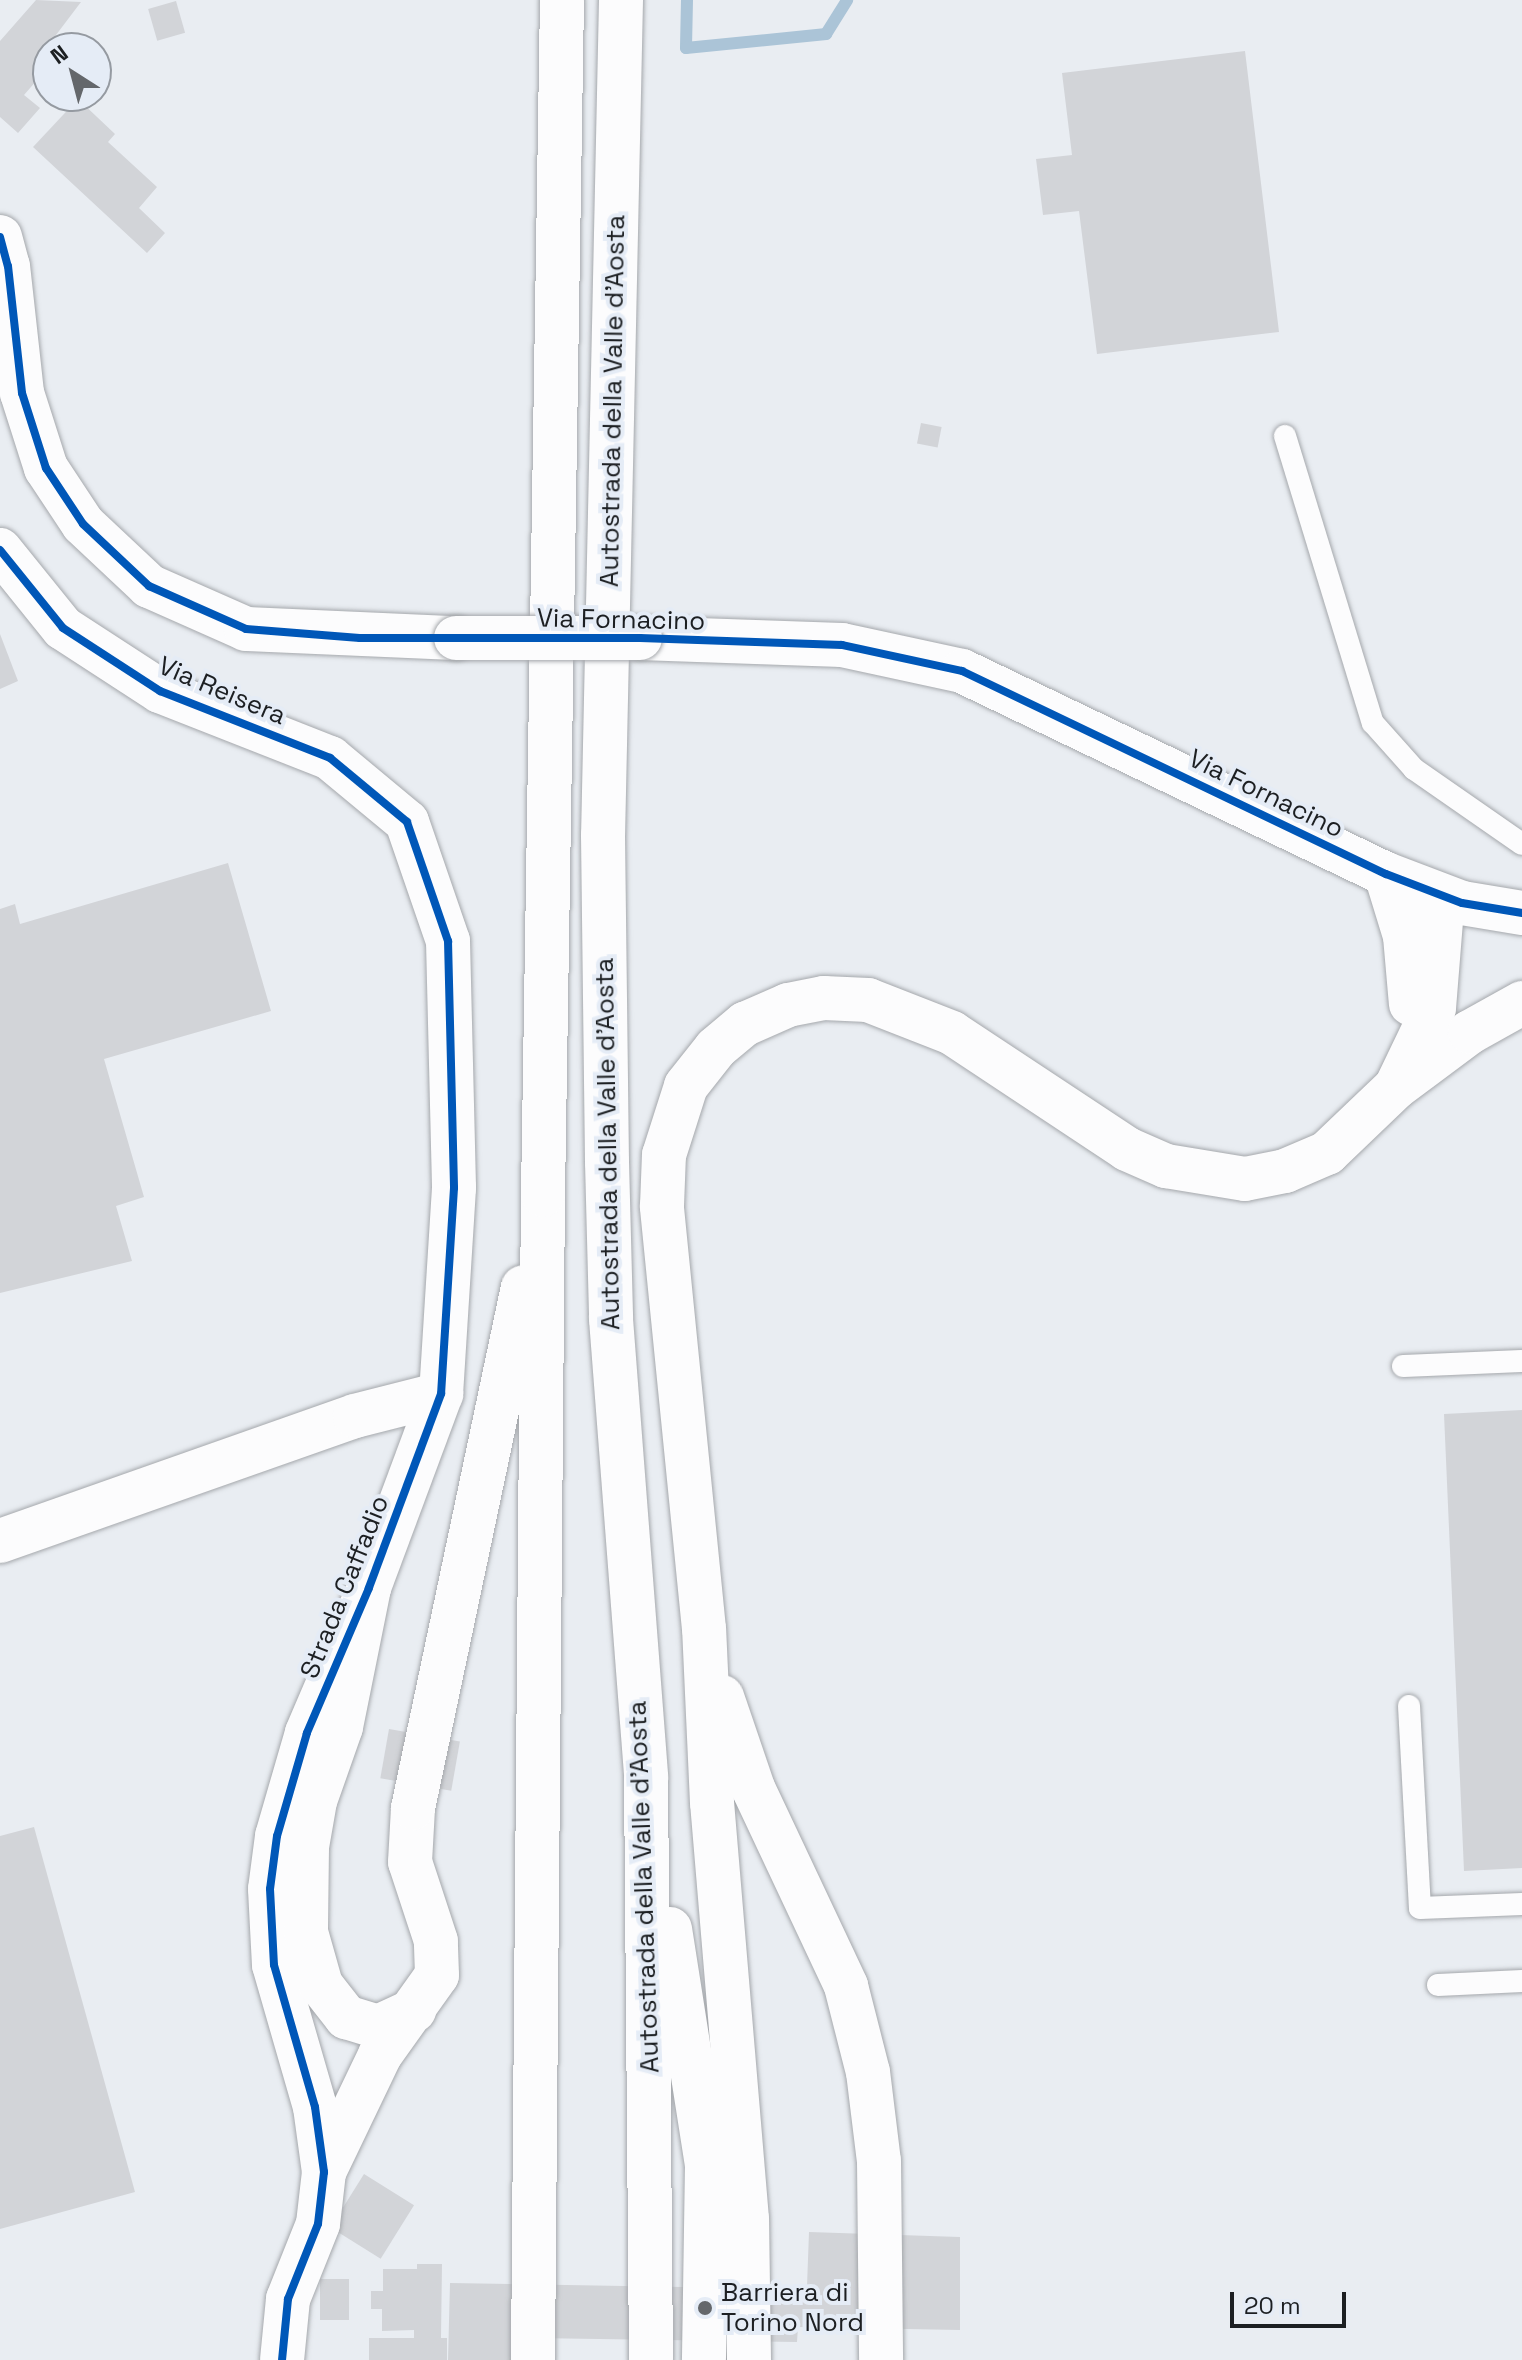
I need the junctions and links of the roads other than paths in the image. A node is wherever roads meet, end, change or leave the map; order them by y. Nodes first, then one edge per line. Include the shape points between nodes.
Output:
1 (562, 0) edge
2 (621, 0) edge
3 (0, 237) edge
4 (6, 320) edge
5 (1285, 436) dead end
6 (0, 550) edge
7 (407, 822) joint
8 (1522, 844) edge
9 (1386, 874) junction
10 (1443, 897) junction
11 (1522, 913) edge
12 (1522, 1003) edge
13 (1421, 1028) junction
14 (1396, 1087) junction
15 (543, 1195) junction
16 (1522, 1361) edge
17 (1403, 1366) dead end
18 (441, 1394) junction
19 (0, 1541) edge
20 (369, 1588) junction
21 (704, 1629) junction
22 (1409, 1706) dead end
23 (646, 1777) junction
24 (1522, 1904) edge
25 (1522, 1981) edge
26 (1438, 1985) dead end
27 (414, 2010) junction
28 (324, 2172) junction
29 (533, 2349) edge
30 (652, 2350) edge
31 (282, 2360) edge
32 (704, 2360) edge
33 (749, 2360) edge
34 (881, 2360) edge

1 - 15 main road
2 - 23 main road, Autostrada della Valle d'Aosta via 603,835 607,1162 611,1319
3 - 4 main road, Via Fornacino via 8,266
4 - 9 main road, Via Fornacino, bridge via 46,468 83,524 149,586 246,629 842,645 962,671
5 - 8 lane via 1373,723 1414,769
6 - 7 main road, Via Reisera via 63,628 160,691 330,758
7 - 18 main road, Strada Caffadio via 448,941 454,1188
9 - 10 main road, Via Fornacino
9 - 13 main road via 1405,936 1411,1013
10 - 11 main road, Via Fornacino
10 - 13 main road via 1434,1008
12 - 14 main road via 1470,1032
13 - 14 main road
14 - 21 main road via 1327,1153 1285,1171 1245,1179 1202,1176 1127,1149 952,1033 898,1009 868,1000 824,998 788,1005 745,1024 716,1048 686,1086 664,1155 664,1254
15 - 27 main road via 413,1808 410,1862 439,1960 428,1993
15 - 29 main road
16 - 17 lane
18 - 19 main road via 355,1416
18 - 20 main road, Strada Caffadio
20 - 27 main road via 341,1727 315,1801 307,1847 306,1932 321,1985 346,2017 378,2027
20 - 28 main road, Strada Caffadio via 307,1733 277,1836 270,1889 274,1965 315,2107
21 - 33 main road via 712,1803 747,2219
21 - 34 main road via 736,1742 846,1986 868,2072 879,2161
22 - 24 lane via 1420,1908
23 - 30 main road, Autostrada della Valle d'Aosta
23 - 32 main road via 707,2165
25 - 26 lane
27 - 28 main road via 380,2055
28 - 31 main road, Strada Caffadio via 318,2224 288,2299

